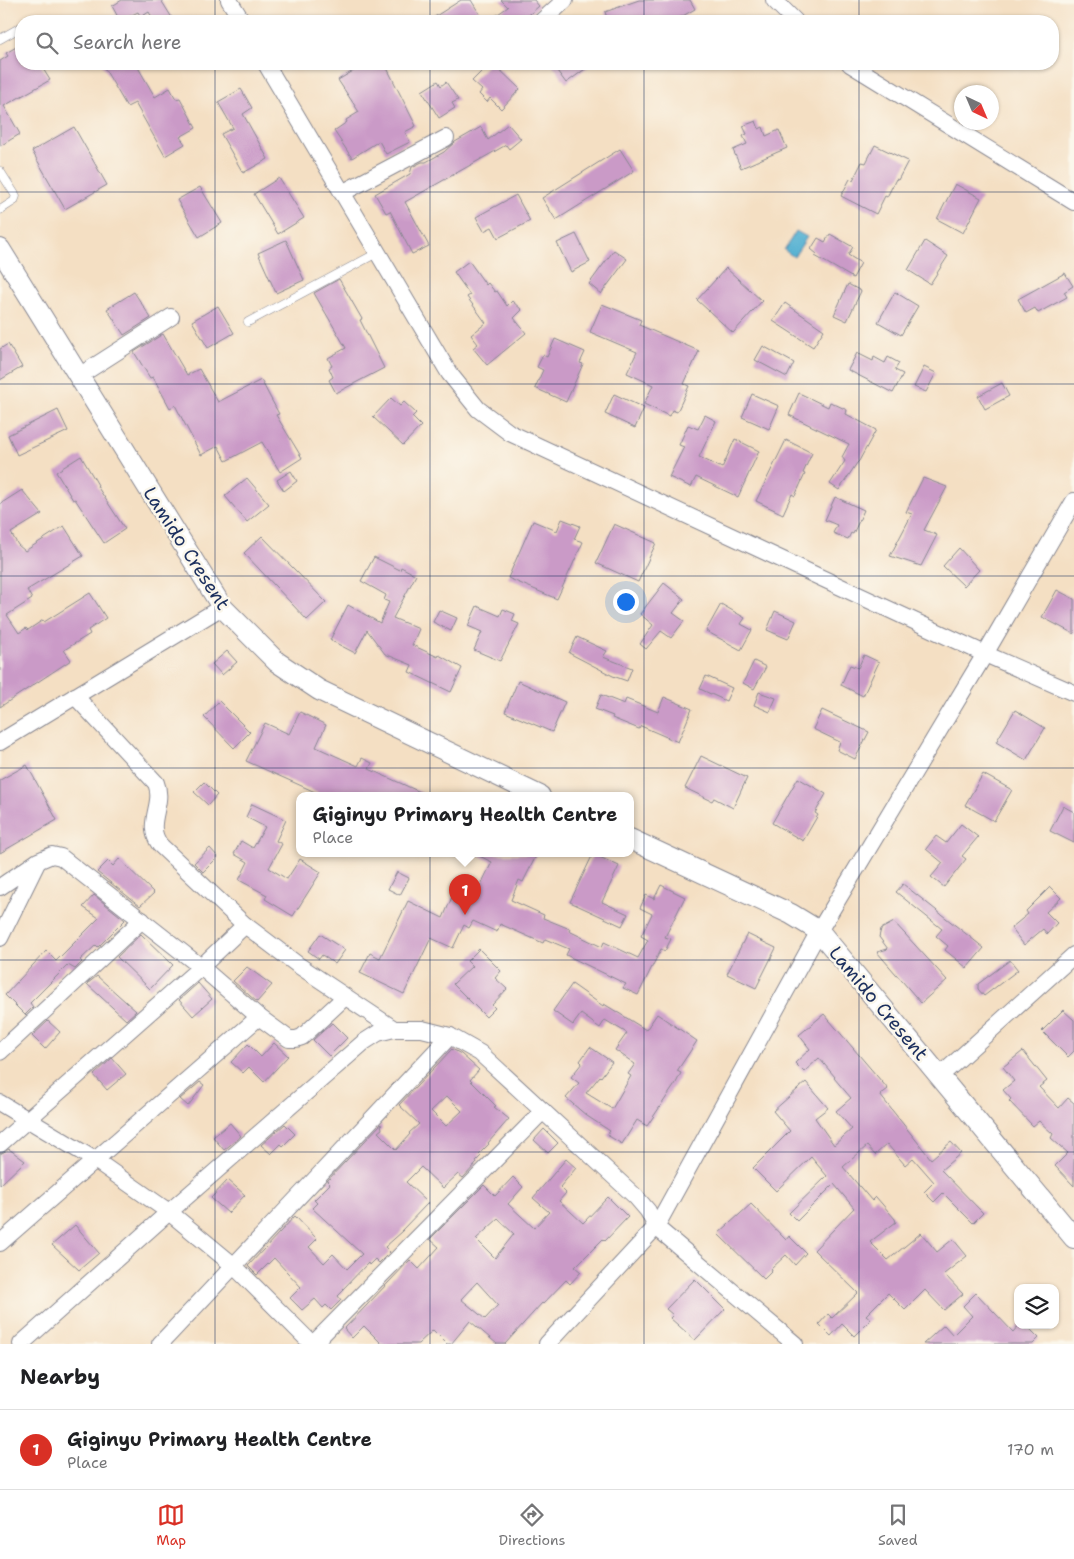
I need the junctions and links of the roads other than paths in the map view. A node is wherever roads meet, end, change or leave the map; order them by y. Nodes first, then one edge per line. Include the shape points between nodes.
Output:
1 (229, 0) edge
2 (565, 0) edge
3 (774, 0) edge
4 (238, 15) edge
5 (549, 15) edge
6 (790, 15) edge
7 (15, 30) edge
8 (0, 39) edge
9 (270, 70) edge
10 (860, 70) edge
11 (446, 138) dead end
12 (0, 171) edge
13 (342, 193) junction
14 (1074, 202) edge
15 (0, 210) edge
16 (0, 249) edge
17 (377, 253) junction
18 (171, 317) dead end
19 (248, 322) dead end
20 (78, 376) junction
21 (1074, 501) edge
22 (222, 607) junction
23 (985, 654) junction
24 (1074, 693) edge
25 (75, 696) junction
26 (0, 742) edge
27 (532, 792) edge
28 (634, 840) edge
29 (38, 861) junction
30 (0, 887) edge
31 (142, 920) junction
32 (246, 925) junction
33 (819, 931) junction
34 (0, 938) edge
35 (1074, 955) edge
36 (201, 967) junction
37 (345, 997) junction
38 (259, 1016) junction
39 (394, 1029) junction
40 (450, 1036) junction
41 (0, 1052) edge
42 (940, 1076) junction
43 (0, 1103) edge
44 (543, 1111) junction
45 (29, 1120) junction
46 (0, 1144) edge
47 (95, 1160) junction
48 (169, 1212) junction
49 (656, 1227) junction
50 (1074, 1238) edge
51 (0, 1243) edge
52 (233, 1265) junction
53 (788, 1342) edge
54 (21, 1344) edge
55 (160, 1344) edge
56 (313, 1344) edge
57 (548, 1344) edge

1 - 4 street
2 - 5 street
3 - 6 street
7 - 8 lane
9 - 13 street
10 - 14 street
11 - 13 street
12 - 15 lane via 16,196
13 - 17 street
16 - 20 street, Lamido Cresent
17 - 19 lane
17 - 23 street via 449,373 478,409 510,433
18 - 20 street
20 - 22 street, Lamido Cresent
21 - 23 street
22 - 25 street
22 - 27 street, Lamido Cresent via 277,662 318,690
23 - 24 street
23 - 33 street
25 - 26 street
25 - 32 street via 156,783 159,794 154,837
28 - 33 street, Lamido Cresent via 791,914
29 - 30 street
29 - 31 street via 52,855 61,857
29 - 34 street
31 - 36 street
31 - 41 street
32 - 36 street
32 - 37 street
33 - 42 street, Lamido Cresent
33 - 49 street
35 - 42 street
36 - 38 street
36 - 45 street
37 - 38 street via 296,1039 290,1039
37 - 39 street
38 - 47 street
39 - 40 street via 422,1029
39 - 48 street via 378,1033 364,1042
40 - 44 street via 480,1053
40 - 52 street
42 - 50 street, Lamido Cresent
43 - 45 street
44 - 49 street via 636,1197
44 - 56 street
45 - 46 street
45 - 47 street
47 - 48 street
47 - 51 street
48 - 52 street
48 - 54 street
49 - 53 street
49 - 57 street
52 - 55 street
52 - 56 street

